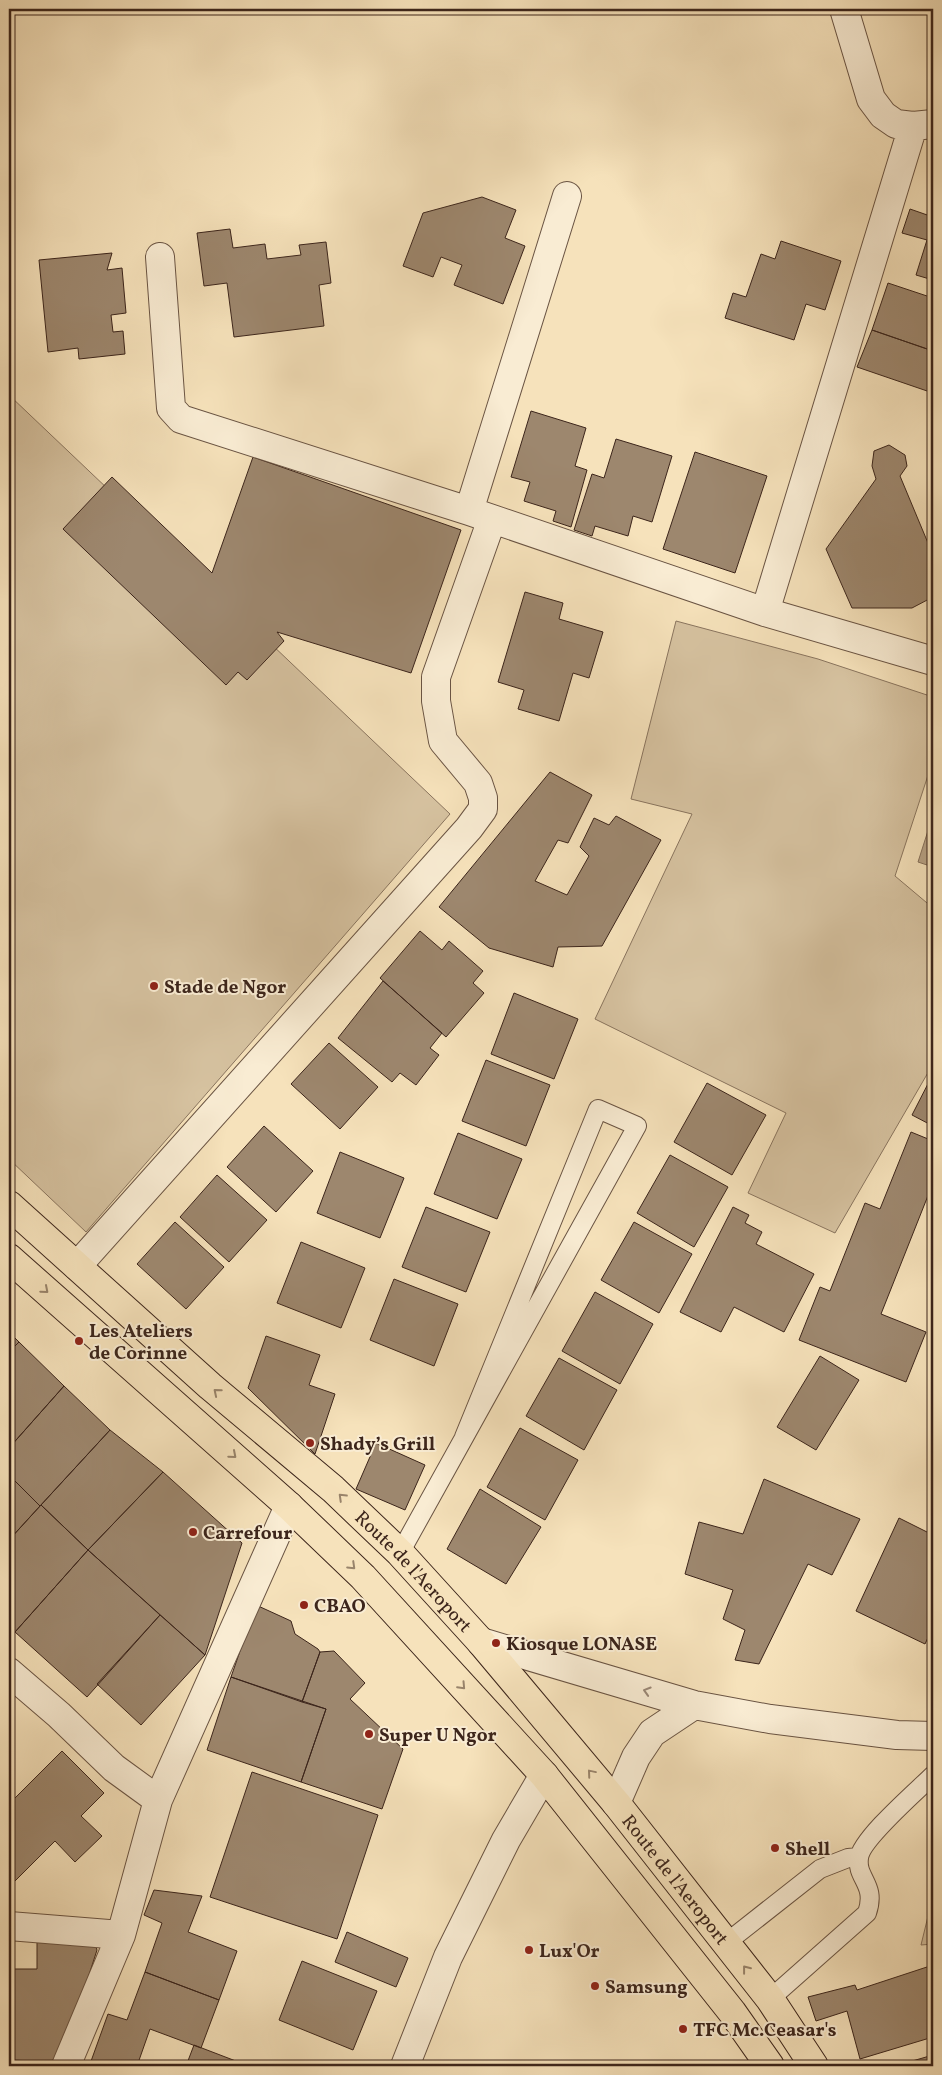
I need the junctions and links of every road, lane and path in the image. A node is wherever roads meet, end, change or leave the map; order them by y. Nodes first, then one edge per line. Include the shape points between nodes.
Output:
1 (844, 9) edge
2 (923, 125) edge
3 (567, 196) dead end
4 (160, 257) dead end
5 (480, 515) junction
6 (765, 612) junction
7 (933, 661) edge
8 (9, 1205) edge
9 (9, 1258) edge
10 (76, 1266) junction
11 (464, 1437) junction
12 (290, 1506) junction
13 (400, 1553) junction
14 (481, 1642) junction
15 (9, 1672) edge
16 (694, 1705) junction
17 (933, 1736) edge
18 (544, 1775) junction
19 (933, 1775) edge
20 (158, 1800) junction
21 (616, 1804) junction
22 (859, 1857) junction
23 (9, 1926) edge
24 (121, 1935) junction
25 (726, 1943) junction
26 (770, 1999) junction
27 (406, 2065) edge
28 (66, 2066) edge
29 (770, 2066) edge
30 (814, 2066) edge

1 - 2 street via 872,99 883,115 896,124
2 - 6 street
3 - 5 street
4 - 5 street via 171,408 181,419
5 - 6 street
5 - 10 street via 436,677 436,701 443,741 478,783 483,798 482,809 469,828
6 - 7 street
8 - 10 highway, Route de l'Aeroport
9 -> 12 highway, Route de l'Aeroport
13 -> 10 highway, Route de l'Aeroport via 333,1489 210,1386
11 - 11 lane via 598,1109 637,1126 522,1334
11 - 13 lane
12 -> 18 highway, Route de l'Aeroport via 363,1577
12 - 20 street
13 - 14 highway, Route de l'Aeroport
16 -> 14 street
21 -> 14 highway, Route de l'Aeroport
15 - 20 street via 59,1714 114,1768
16 - 17 street via 770,1719 897,1735
16 - 21 street via 652,1733 636,1757
18 - 27 street via 506,1840 448,1957
18 - 29 highway, Route de l'Aeroport via 732,2012
19 - 22 lane via 903,1802 863,1847
20 - 24 street
21 - 25 highway, Route de l'Aeroport
22 - 25 lane via 820,1869
22 - 26 lane via 871,1895 868,1914
23 - 24 street
24 - 28 street
26 -> 25 highway, Route de l'Aeroport
26 - 30 highway, Route de l'Aeroport

